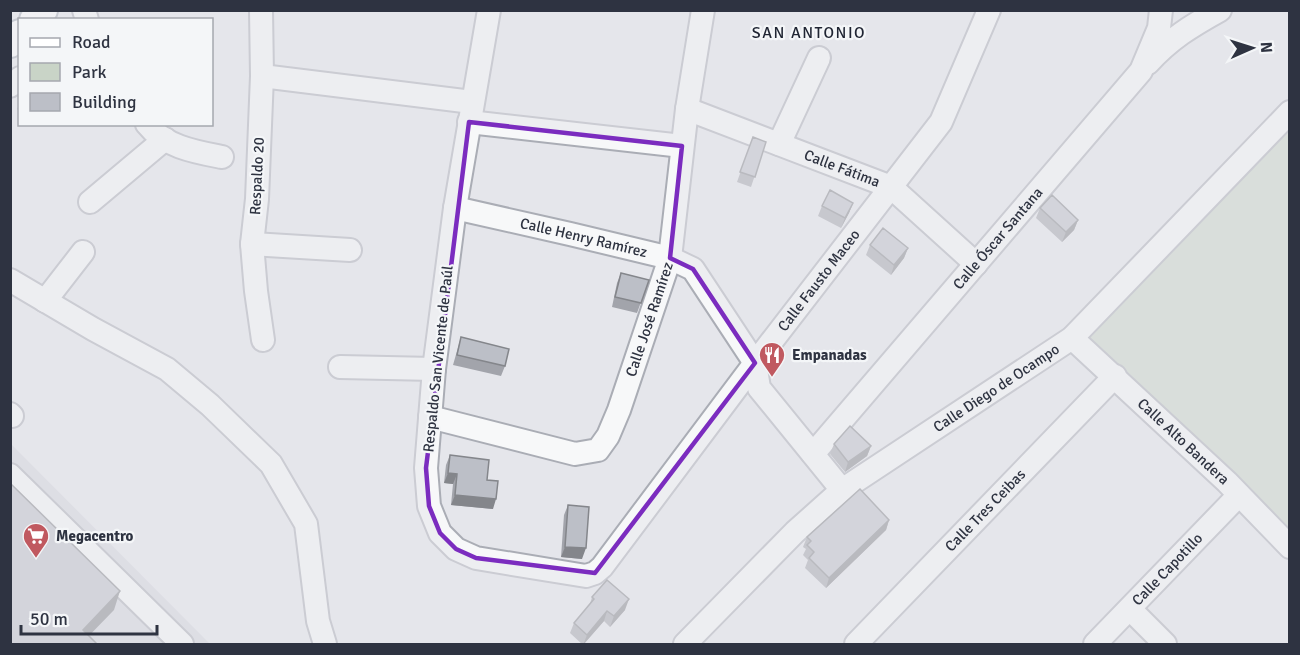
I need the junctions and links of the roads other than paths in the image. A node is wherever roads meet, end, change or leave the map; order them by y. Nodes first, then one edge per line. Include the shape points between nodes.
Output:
1 (261, 10) edge
2 (703, 10) edge
3 (989, 10) edge
4 (1161, 10) edge
5 (1220, 10) edge
6 (487, 11) edge
7 (819, 58) dead end
8 (1141, 71) junction
9 (262, 76) junction
10 (687, 109) junction
11 (470, 112) junction
12 (1290, 112) edge
13 (148, 126) edge
14 (165, 140) junction
15 (779, 144) junction
16 (682, 146) junction
17 (222, 157) dead end
18 (891, 187) junction
19 (90, 202) dead end
20 (455, 208) junction
21 (252, 244) junction
22 (350, 250) dead end
23 (83, 252) dead end
24 (670, 258) junction
25 (976, 264) junction
26 (10, 280) edge
27 (45, 301) junction
28 (1072, 338) junction
29 (264, 340) dead end
30 (755, 363) junction
31 (340, 367) dead end
32 (434, 369) junction
33 (1115, 376) junction
34 (430, 417) junction
35 (813, 454) junction
36 (10, 475) edge
37 (842, 490) junction
38 (1239, 495) junction
39 (1290, 547) edge
40 (602, 567) joint
41 (1130, 609) junction
42 (182, 645) edge
43 (325, 645) edge
44 (685, 645) edge
45 (856, 645) edge
46 (1095, 645) edge
47 (1165, 645) edge

1 - 9 street, Respaldo 20
2 - 10 street, Calle José Ramírez
3 - 18 street, Calle Fausto Maceo via 941,122
4 - 8 street, Calle Óscar Santana via 1159,28
5 - 8 street via 1186,29
6 - 11 street, Respaldo San Vicente de Paúl
7 - 15 street
8 - 25 street, Calle Óscar Santana
9 - 11 street
9 - 21 street, Respaldo 20
10 - 15 street, Calle Fátima
10 - 16 street, Calle José Ramírez
11 - 16 street
11 - 20 street, Respaldo San Vicente de Paúl
12 - 28 street, Calle Diego de Ocampo
13 - 14 street
14 - 17 street via 189,151
14 - 19 street
15 - 18 street, Calle Fátima
16 - 24 street, Calle José Ramírez
18 - 25 street, Calle Fátima
18 - 30 street, Calle Fausto Maceo
20 - 24 street, Calle Henry Ramírez
20 - 32 street, Respaldo San Vicente de Paúl
21 - 22 street
21 - 29 street, Respaldo 20
23 - 27 street
24 - 30 street, Calle Henry Ramírez via 693,269
24 - 34 street, Calle José Ramírez via 619,410 598,450 575,454
25 - 35 street, Calle Óscar Santana
26 - 27 street
27 - 43 street via 167,369 271,464 306,524 318,621
28 - 33 street, Calle Alto Bandera
28 - 37 street, Calle Diego de Ocampo
30 - 35 street, Calle Henry Ramírez via 759,388
30 - 40 street, Calle Fausto Maceo
31 - 32 street
32 - 34 street, Respaldo San Vicente de Paúl
33 - 38 street, Calle Alto Bandera
33 - 45 street, Calle Tres Ceibas
34 - 40 street, Respaldo San Vicente de Paúl via 426,468 429,506 440,534 456,549 476,558 586,576
35 - 37 street, Calle Henry Ramírez
36 - 42 street
37 - 44 street, Calle Diego de Ocampo via 795,532
38 - 39 street, Calle Alto Bandera
38 - 41 street, Calle Capotillo
41 - 46 street, Calle Capotillo
41 - 47 street

